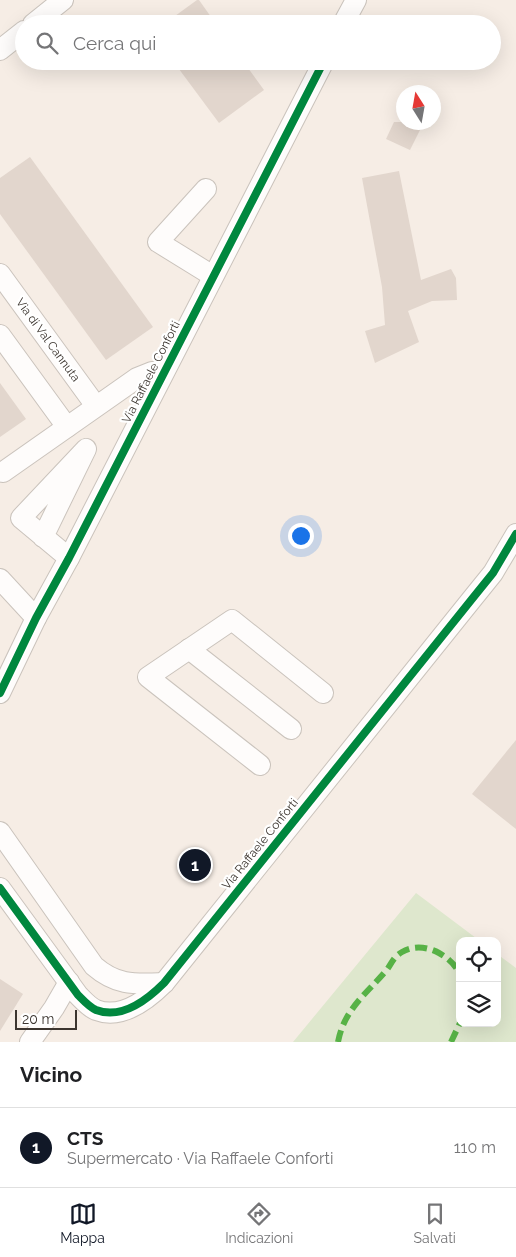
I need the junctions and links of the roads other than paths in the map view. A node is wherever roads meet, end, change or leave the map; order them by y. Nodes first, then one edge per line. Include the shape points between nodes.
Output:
1 (63, 0) edge
2 (356, 0) edge
3 (44, 15) edge
4 (348, 15) edge
5 (15, 38) edge
6 (0, 50) edge
7 (319, 70) edge
8 (206, 189) dead end
9 (0, 274) edge
10 (213, 276) junction
11 (0, 335) edge
12 (163, 372) junction
13 (96, 406) junction
14 (67, 427) junction
15 (3, 472) dead end
16 (516, 534) edge
17 (43, 537) dead end
18 (69, 558) junction
19 (0, 579) edge
20 (36, 618) junction
21 (190, 649) junction
22 (0, 693) edge
23 (323, 693) dead end
24 (291, 729) dead end
25 (260, 765) dead end
26 (0, 832) edge
27 (0, 888) edge
28 (69, 982) junction
29 (164, 983) junction
30 (30, 1042) edge

1 - 3 street
2 - 4 street
5 - 6 street
7 - 10 street, Via Raffaele Conforti
8 - 10 street via 158,242
9 - 13 street, Via di Val Cannuta
10 - 12 street, Via Raffaele Conforti
11 - 14 street
12 - 13 street, Via Raffaele Conforti via 137,378
12 - 18 street, Via Raffaele Conforti
13 - 14 street, Via Raffaele Conforti
14 - 15 street, Via Raffaele Conforti
16 - 29 street, Via Raffaele Conforti via 483,585
17 - 18 street
18 - 20 street, Via Raffaele Conforti
19 - 20 street
20 - 22 street, Via Raffaele Conforti
21 - 23 street via 232,620
21 - 24 street
21 - 25 street via 148,677
26 - 29 street via 94,966 121,982
27 - 28 street, Via Raffaele Conforti
28 - 29 street, Via Raffaele Conforti via 90,1006 107,1012 117,1012 140,1003
28 - 30 street

